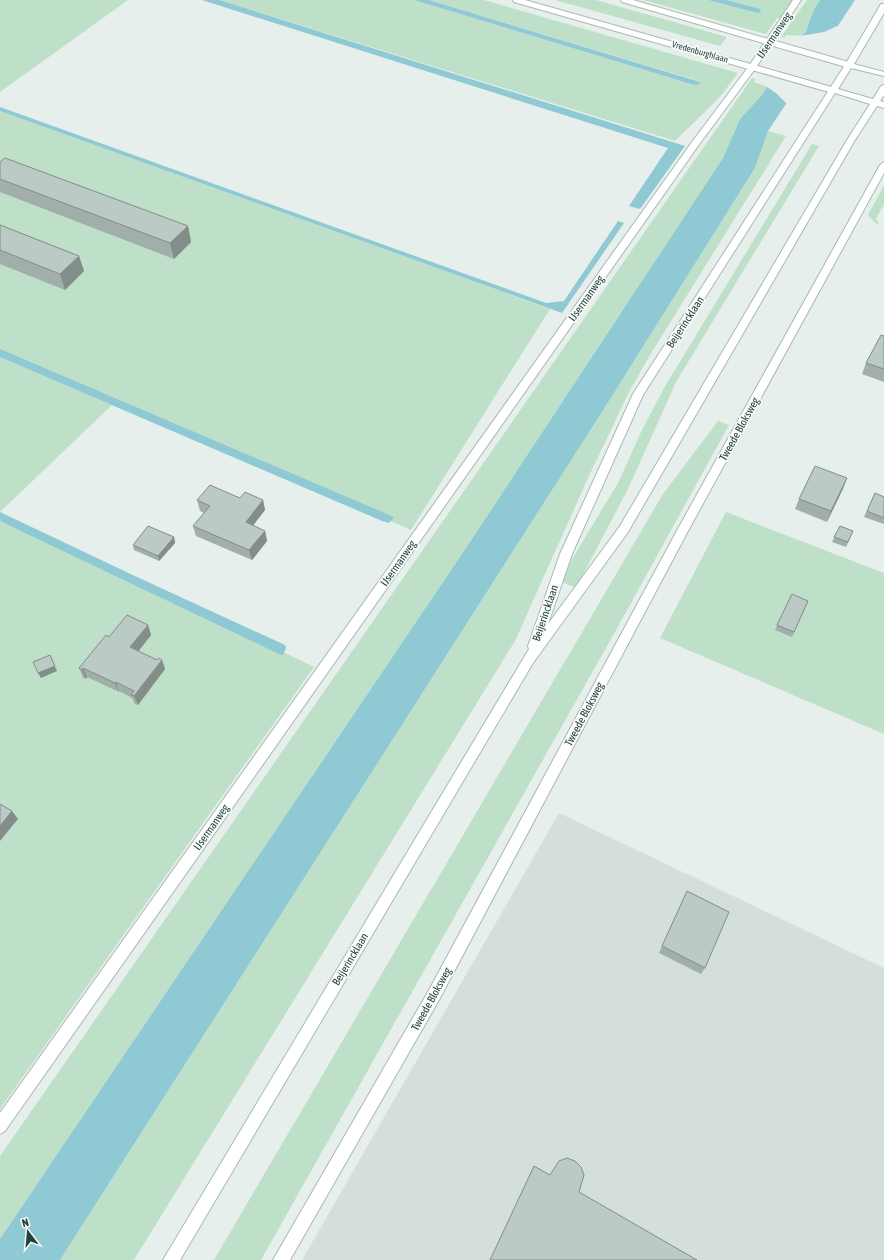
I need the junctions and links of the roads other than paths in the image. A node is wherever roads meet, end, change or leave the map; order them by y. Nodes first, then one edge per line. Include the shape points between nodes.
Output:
1 (516, 0) edge
2 (625, 0) edge
3 (797, 0) edge
4 (884, 7) edge
5 (768, 42) junction
6 (849, 65) junction
7 (752, 67) junction
8 (884, 74) edge
9 (884, 88) edge
10 (832, 90) junction
11 (879, 104) edge
12 (884, 166) edge
13 (529, 659) junction
14 (0, 1126) edge
15 (171, 1260) edge
16 (281, 1260) edge

1 - 7 street, Vredenburghlaan
2 - 5 street
3 - 5 street, IJsermanweg
4 - 6 street, Beijerincklaan
5 - 6 street
5 - 7 street, IJsermanweg
6 - 8 street
6 - 10 street, Beijerincklaan
7 - 10 street, Vredenburghlaan
7 - 14 street, IJsermanweg via 690,150
9 - 11 street, Beijerincklaan
10 - 11 street, Vredenburghlaan
10 - 13 street, Beijerincklaan via 638,394 566,554
11 - 13 street, Beijerincklaan via 851,140 624,529
12 - 16 street, Tweede Bloksweg via 684,528 434,995
13 - 15 street, Beijerincklaan

